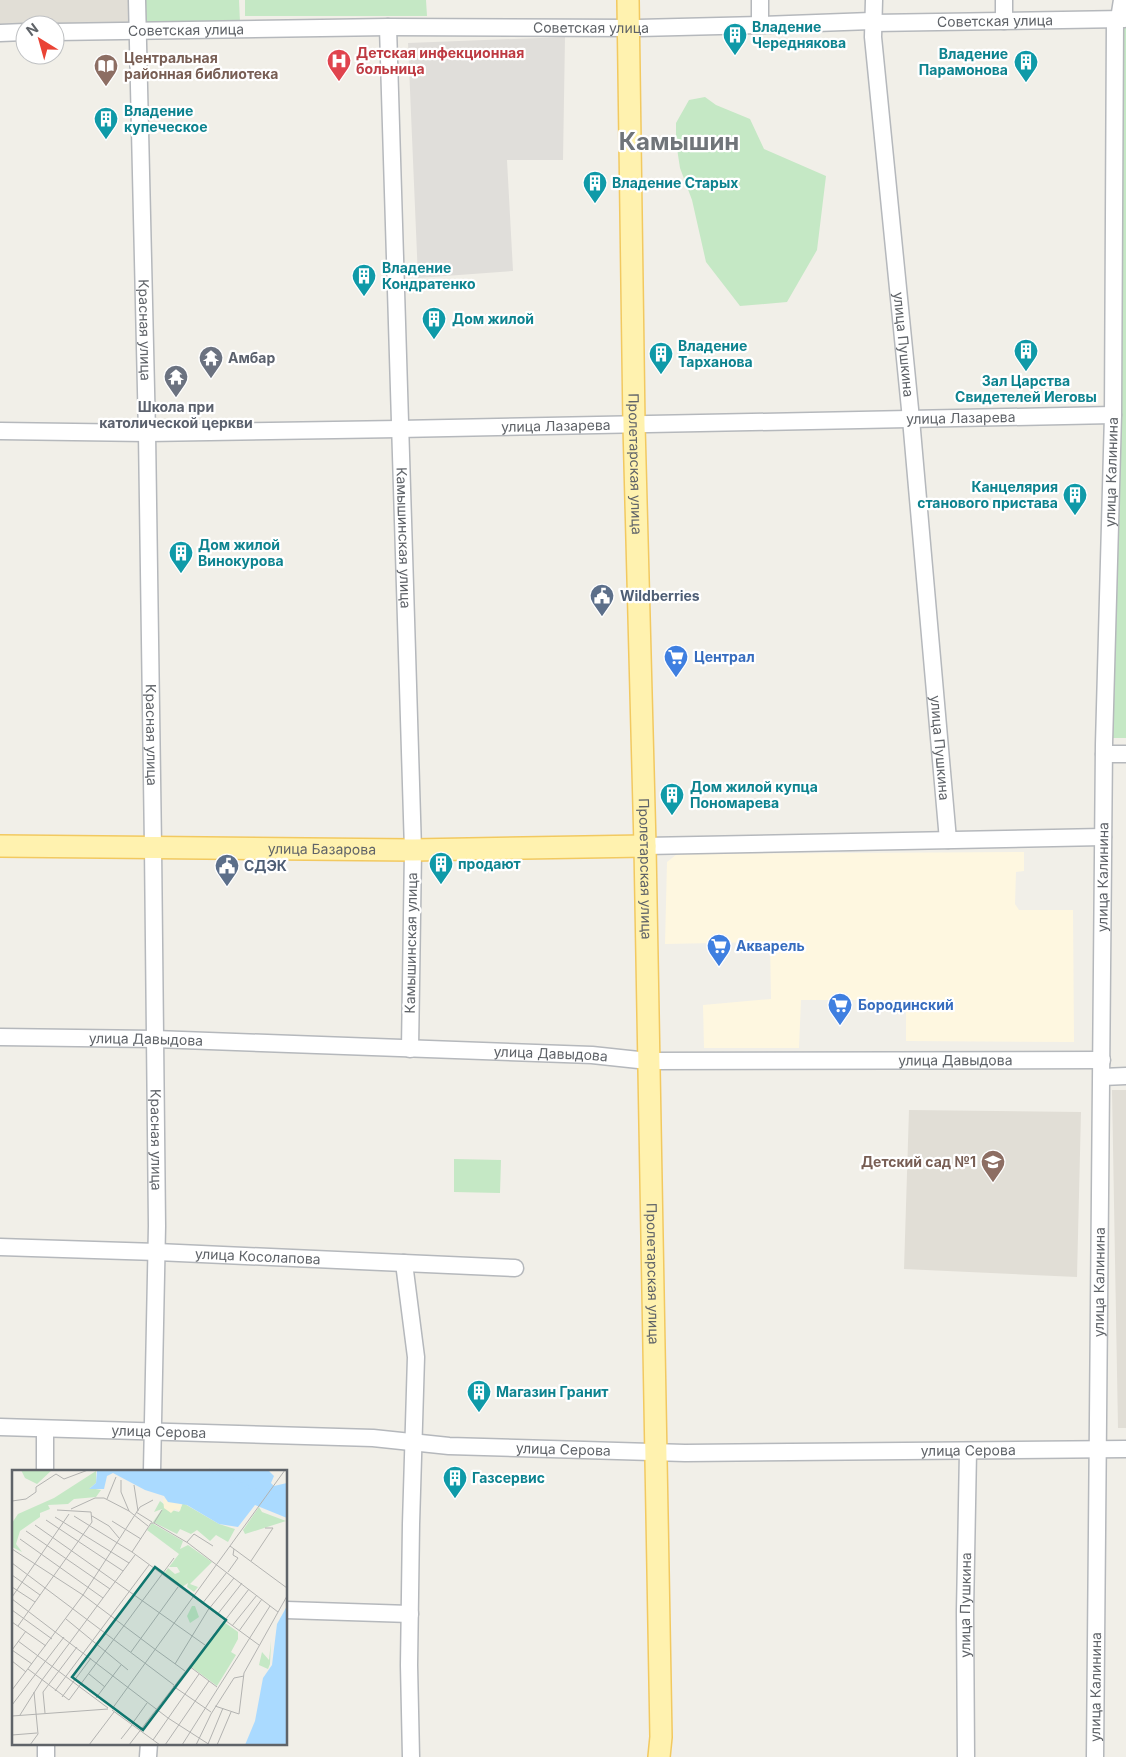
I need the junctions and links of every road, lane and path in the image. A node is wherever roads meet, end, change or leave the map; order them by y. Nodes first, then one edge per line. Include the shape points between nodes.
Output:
1 (136, 0) edge
2 (628, 0) edge
3 (760, 0) edge
4 (874, 0) edge
5 (1004, 0) edge
6 (1122, 0) edge
7 (1123, 19) edge
8 (1004, 21) junction
9 (873, 23) junction
10 (760, 26) junction
11 (388, 27) junction
12 (629, 28) junction
13 (137, 30) junction
14 (15, 32) edge
15 (65, 32) edge
16 (0, 33) edge
17 (1113, 415) junction
18 (911, 419) junction
19 (634, 425) junction
20 (400, 430) junction
21 (0, 431) edge
22 (147, 433) junction
23 (1104, 754) junction
24 (1126, 754) edge
25 (1103, 837) junction
26 (948, 840) junction
27 (0, 846) edge
28 (645, 846) junction
29 (153, 847) junction
30 (413, 850) junction
31 (0, 1037) edge
32 (155, 1040) junction
33 (410, 1049) junction
34 (1102, 1060) junction
35 (648, 1062) junction
36 (1126, 1076) edge
37 (1102, 1077) junction
38 (0, 1247) edge
39 (157, 1252) junction
40 (404, 1263) junction
41 (515, 1268) dead end
42 (0, 1427) edge
43 (45, 1429) junction
44 (152, 1432) junction
45 (414, 1443) junction
46 (1098, 1449) junction
47 (1126, 1449) edge
48 (968, 1451) junction
49 (654, 1452) junction
50 (46, 1470) edge
51 (152, 1470) edge
52 (288, 1610) edge
53 (410, 1614) junction
54 (46, 1744) edge
55 (149, 1744) edge
56 (660, 1747) edge
57 (46, 1757) edge
58 (148, 1757) edge
59 (411, 1757) edge
60 (649, 1757) edge
61 (966, 1757) edge
62 (1095, 1757) edge

1 - 13 street, Красная улица
2 - 12 main road, Пролетарская улица
3 - 10 street
4 - 9 street, улица Пушкина
5 - 8 street
6 - 7 street, улица Калинина
7 - 8 street, Советская улица
7 - 17 street, улица Калинина via 1115,20
8 - 9 street, Советская улица
9 - 10 street, Советская улица
9 - 18 street, улица Пушкина
10 - 12 street, Советская улица
11 - 12 street, Советская улица
11 - 13 street, Советская улица
11 - 20 street, Камышинская улица
12 - 19 main road, Пролетарская улица
13 - 15 street, Советская улица
13 - 22 street, Красная улица
14 - 16 street
17 - 18 street, улица Лазарева
17 - 23 street, улица Калинина
18 - 19 street, улица Лазарева
18 - 26 street, улица Пушкина
19 - 20 street, улица Лазарева
19 - 28 main road, Пролетарская улица
20 - 22 street, улица Лазарева
20 - 30 street, Камышинская улица
21 - 22 street, улица Лазарева
22 - 29 street, Красная улица
23 - 24 street
23 - 25 street, улица Калинина
25 - 26 street
25 - 34 street, улица Калинина
26 - 28 street
27 - 29 main road, улица Базарова
28 - 30 main road, улица Базарова
28 - 35 main road, Пролетарская улица
29 - 30 main road, улица Базарова
29 - 32 street, Красная улица
30 - 33 street, Камышинская улица
31 - 32 street, улица Давыдова
32 - 33 street, улица Давыдова
32 - 39 street, Красная улица
33 - 35 street, улица Давыдова via 592,1055
34 - 35 street, улица Давыдова
34 - 37 street, улица Калинина
35 - 49 main road, Пролетарская улица
36 - 37 street
37 - 46 street, улица Калинина
38 - 39 street, улица Косолапова
39 - 40 street, улица Косолапова
39 - 44 street, Красная улица
40 - 41 street, улица Косолапова
40 - 45 street via 416,1357
42 - 43 street, улица Серова
43 - 44 street, улица Серова
43 - 50 street
44 - 45 street, улица Серова via 373,1438
44 - 51 street, Красная улица
45 - 49 street, улица Серова
45 - 53 street
46 - 47 street, улица Серова
46 - 48 street, улица Серова
46 - 62 street, улица Калинина
48 - 49 street, улица Серова
48 - 61 street, улица Пушкина
49 - 56 main road, Пролетарская улица
52 - 53 street
53 - 59 street
54 - 57 street
55 - 58 street
56 - 60 main road, Пролетарская улица via 658,1745

